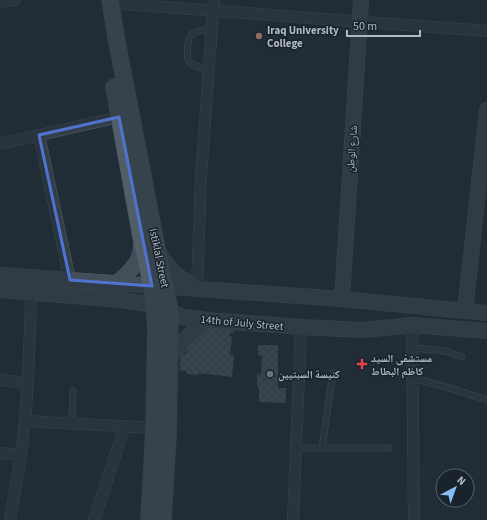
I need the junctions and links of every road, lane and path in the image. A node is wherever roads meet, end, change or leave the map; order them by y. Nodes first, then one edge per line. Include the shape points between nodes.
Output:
1 (15, 0) edge
2 (361, 0) edge
3 (106, 1) edge
4 (0, 2) edge
5 (213, 5) edge
6 (360, 21) junction
7 (212, 30) junction
8 (487, 31) edge
9 (209, 69) junction
10 (487, 110) edge
11 (119, 117) junction
12 (39, 135) junction
13 (0, 144) edge
14 (141, 236) junction
15 (157, 249) junction
16 (0, 275) edge
17 (70, 280) junction
18 (117, 283) junction
19 (159, 286) junction
20 (197, 289) junction
21 (0, 290) edge
22 (31, 292) junction
23 (342, 299) junction
24 (153, 305) junction
25 (170, 311) junction
26 (465, 311) junction
27 (487, 313) edge
28 (207, 320) junction
29 (412, 325) junction
30 (301, 327) junction
31 (487, 331) edge
32 (412, 348) junction
33 (170, 357) junction
34 (462, 357) dead end
35 (333, 373) dead end
36 (412, 378) junction
37 (0, 380) edge
38 (28, 383) junction
39 (73, 391) dead end
40 (487, 400) edge
41 (25, 421) junction
42 (72, 423) junction
43 (125, 426) junction
44 (154, 428) junction
45 (296, 448) junction
46 (322, 448) junction
47 (389, 448) dead end
48 (0, 453) edge
49 (21, 455) junction
50 (10, 520) edge
51 (94, 520) edge
52 (149, 520) edge
53 (163, 520) edge
54 (293, 520) edge
55 (414, 520) edge

1 - 4 street
2 - 6 main road, شارع الوطن
3 - 5 street
3 - 11 main road, Istiklal Street
3 - 15 main road, Istiklal Street
5 - 6 street
5 - 7 street
6 - 8 street
6 - 23 main road, شارع الوطن
7 - 9 street
7 - 9 lane via 192,34 186,57 195,67
9 - 20 street via 199,212
10 - 26 main road
11 - 12 street
11 - 14 main road, Istiklal Street
12 - 13 street
12 - 17 street
14 - 18 main road via 142,248 138,262
14 - 19 main road, Istiklal Street
15 - 19 main road, Istiklal Street
15 - 20 main road via 170,270
16 - 17 main road
17 - 18 main road
18 - 19 main road
19 - 20 main road
19 - 24 main road, Istiklal Street
19 - 25 main road, Istiklal Street
20 - 23 main road
21 - 22 main road, 14th of July Street
22 - 24 main road, 14th of July Street
22 - 38 street
23 - 26 main road
24 - 25 main road, 14th of July Street
24 - 44 main road, Istiklal Street via 156,326
25 - 28 main road, 14th of July Street via 184,317
25 - 33 main road, Istiklal Street
26 - 27 main road
28 - 30 main road, 14th of July Street
28 - 33 main road via 186,338
29 - 30 main road, 14th of July Street via 363,330
29 - 31 main road, 14th of July Street
29 - 32 street
30 - 45 street
32 - 34 lane via 445,351
32 - 36 street
33 - 53 main road, Istiklal Street
35 - 46 lane
36 - 40 lane
36 - 55 street
37 - 38 street
38 - 41 street
39 - 42 lane
41 - 42 street
41 - 49 street
42 - 43 street
43 - 44 street
43 - 51 street
44 - 52 main road, Istiklal Street
45 - 46 lane
45 - 54 street
46 - 47 lane
48 - 49 street
49 - 50 street

